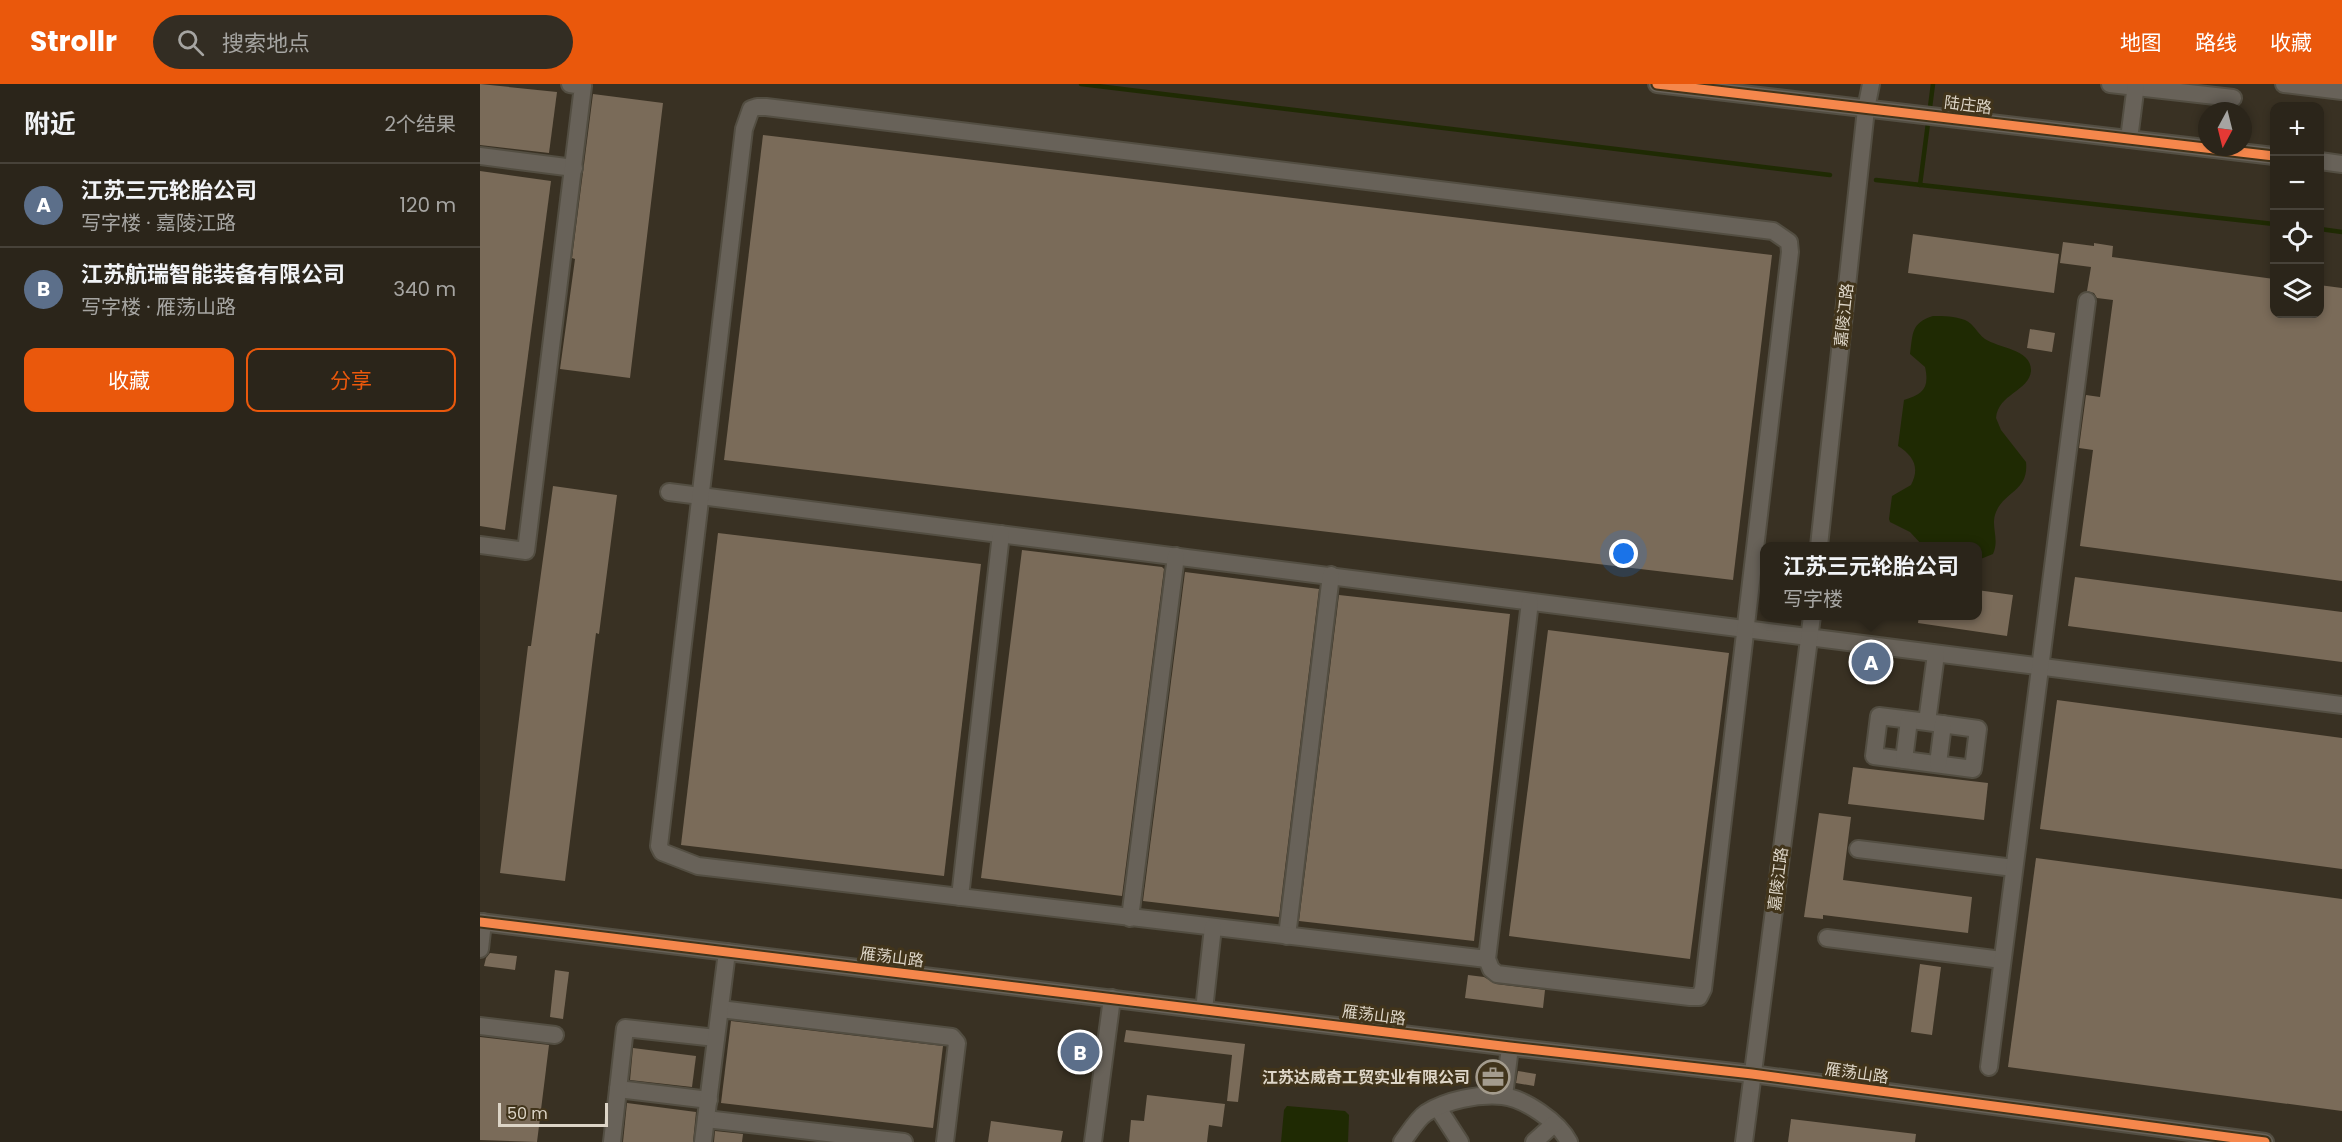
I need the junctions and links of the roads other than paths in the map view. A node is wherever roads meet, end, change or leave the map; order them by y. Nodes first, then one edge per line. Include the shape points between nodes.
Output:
1 (570, 84) edge
2 (1664, 84) edge
3 (1871, 84) edge
4 (2110, 84) edge
5 (2284, 84) edge
6 (2136, 86) edge
7 (1702, 87) edge
8 (2342, 91) edge
9 (2233, 98) dead end
10 (1866, 109) junction
11 (2129, 139) junction
12 (480, 156) edge
13 (2270, 156) edge
14 (2324, 162) edge
15 (2342, 164) edge
16 (574, 168) junction
17 (2086, 301) dead end
18 (669, 492) dead end
19 (700, 496) junction
20 (1001, 534) junction
21 (1819, 542) edge
22 (480, 545) edge
23 (1176, 556) junction
24 (1331, 575) junction
25 (1530, 602) junction
26 (1811, 620) edge
27 (1745, 630) junction
28 (1809, 638) junction
29 (1936, 654) junction
30 (2040, 667) junction
31 (2342, 705) edge
32 (1910, 720) junction
33 (1935, 723) junction
34 (1904, 760) junction
35 (1938, 764) junction
36 (1858, 849) dead end
37 (2014, 868) junction
38 (960, 897) junction
39 (1130, 918) junction
40 (482, 922) edge
41 (1213, 927) junction
42 (1287, 936) junction
43 (1827, 938) dead end
44 (480, 949) edge
45 (727, 952) junction
46 (1487, 959) junction
47 (2002, 960) junction
48 (1112, 998) junction
49 (720, 1009) junction
50 (1204, 1010) junction
51 (480, 1026) edge
52 (555, 1035) dead end
53 (716, 1038) junction
54 (1510, 1047) junction
55 (1989, 1067) dead end
56 (1752, 1074) junction
57 (618, 1089) junction
58 (1504, 1096) junction
59 (709, 1100) junction
60 (1438, 1108) junction
61 (706, 1119) junction
62 (1554, 1124) junction
63 (2167, 1136) edge
64 (612, 1142) edge
65 (703, 1142) edge
66 (904, 1142) edge
67 (945, 1142) edge
68 (1094, 1142) edge
69 (1402, 1142) edge
70 (1460, 1142) edge
71 (1534, 1142) edge
72 (1569, 1142) edge
73 (1744, 1142) edge
74 (2265, 1142) edge

1 - 16 street via 583,86
2 - 7 street, 陆庄路
3 - 10 street, 嘉陵江路
4 - 6 street
5 - 8 street
6 - 9 street
6 - 11 street
7 - 10 street, 陆庄路
10 - 11 street, 陆庄路
10 - 21 street, 嘉陵江路
11 - 13 street, 陆庄路
12 - 16 street
14 - 15 street
16 - 22 street via 526,551
17 - 30 street
18 - 19 street
19 - 20 street
19 - 27 street via 744,129 751,109 757,106 1773,231 1789,242 1790,252
19 - 38 street via 659,846 662,852 698,866
20 - 23 street
20 - 38 street
23 - 24 street
23 - 39 street
24 - 25 street
24 - 42 street
25 - 27 street
25 - 46 street
26 - 28 street, 嘉陵江路
27 - 28 street
27 - 46 street via 1704,989 1699,997 1497,974
28 - 29 street
28 - 56 street, 嘉陵江路
29 - 30 street
29 - 33 street
30 - 31 street
30 - 37 street
32 - 33 street
32 - 34 street
32 - 34 street via 1879,716 1874,756
33 - 35 street
33 - 35 street via 1978,729 1973,769
34 - 35 street
36 - 37 street
37 - 47 street
38 - 39 street
39 - 41 street
40 - 44 street
40 - 45 street, 雁荡山路
41 - 42 street
41 - 50 street
42 - 46 street
43 - 47 street
45 - 48 street, 雁荡山路
45 - 49 street
47 - 55 street
48 - 50 street, 雁荡山路
48 - 68 street
49 - 53 street
49 - 67 street via 952,1036 957,1043
50 - 54 street, 雁荡山路
51 - 52 street
53 - 57 street via 625,1028
53 - 59 street
54 - 56 street, 雁荡山路
54 - 58 street
56 - 63 street, 雁荡山路
56 - 73 street, 嘉陵江路
57 - 59 street
57 - 64 street
58 - 60 street via 1478,1096
58 - 62 street via 1526,1104
59 - 61 street
60 - 69 street via 1424,1114
60 - 70 street
61 - 65 street
61 - 66 street
62 - 71 street
62 - 72 street
63 - 74 street, 雁荡山路

